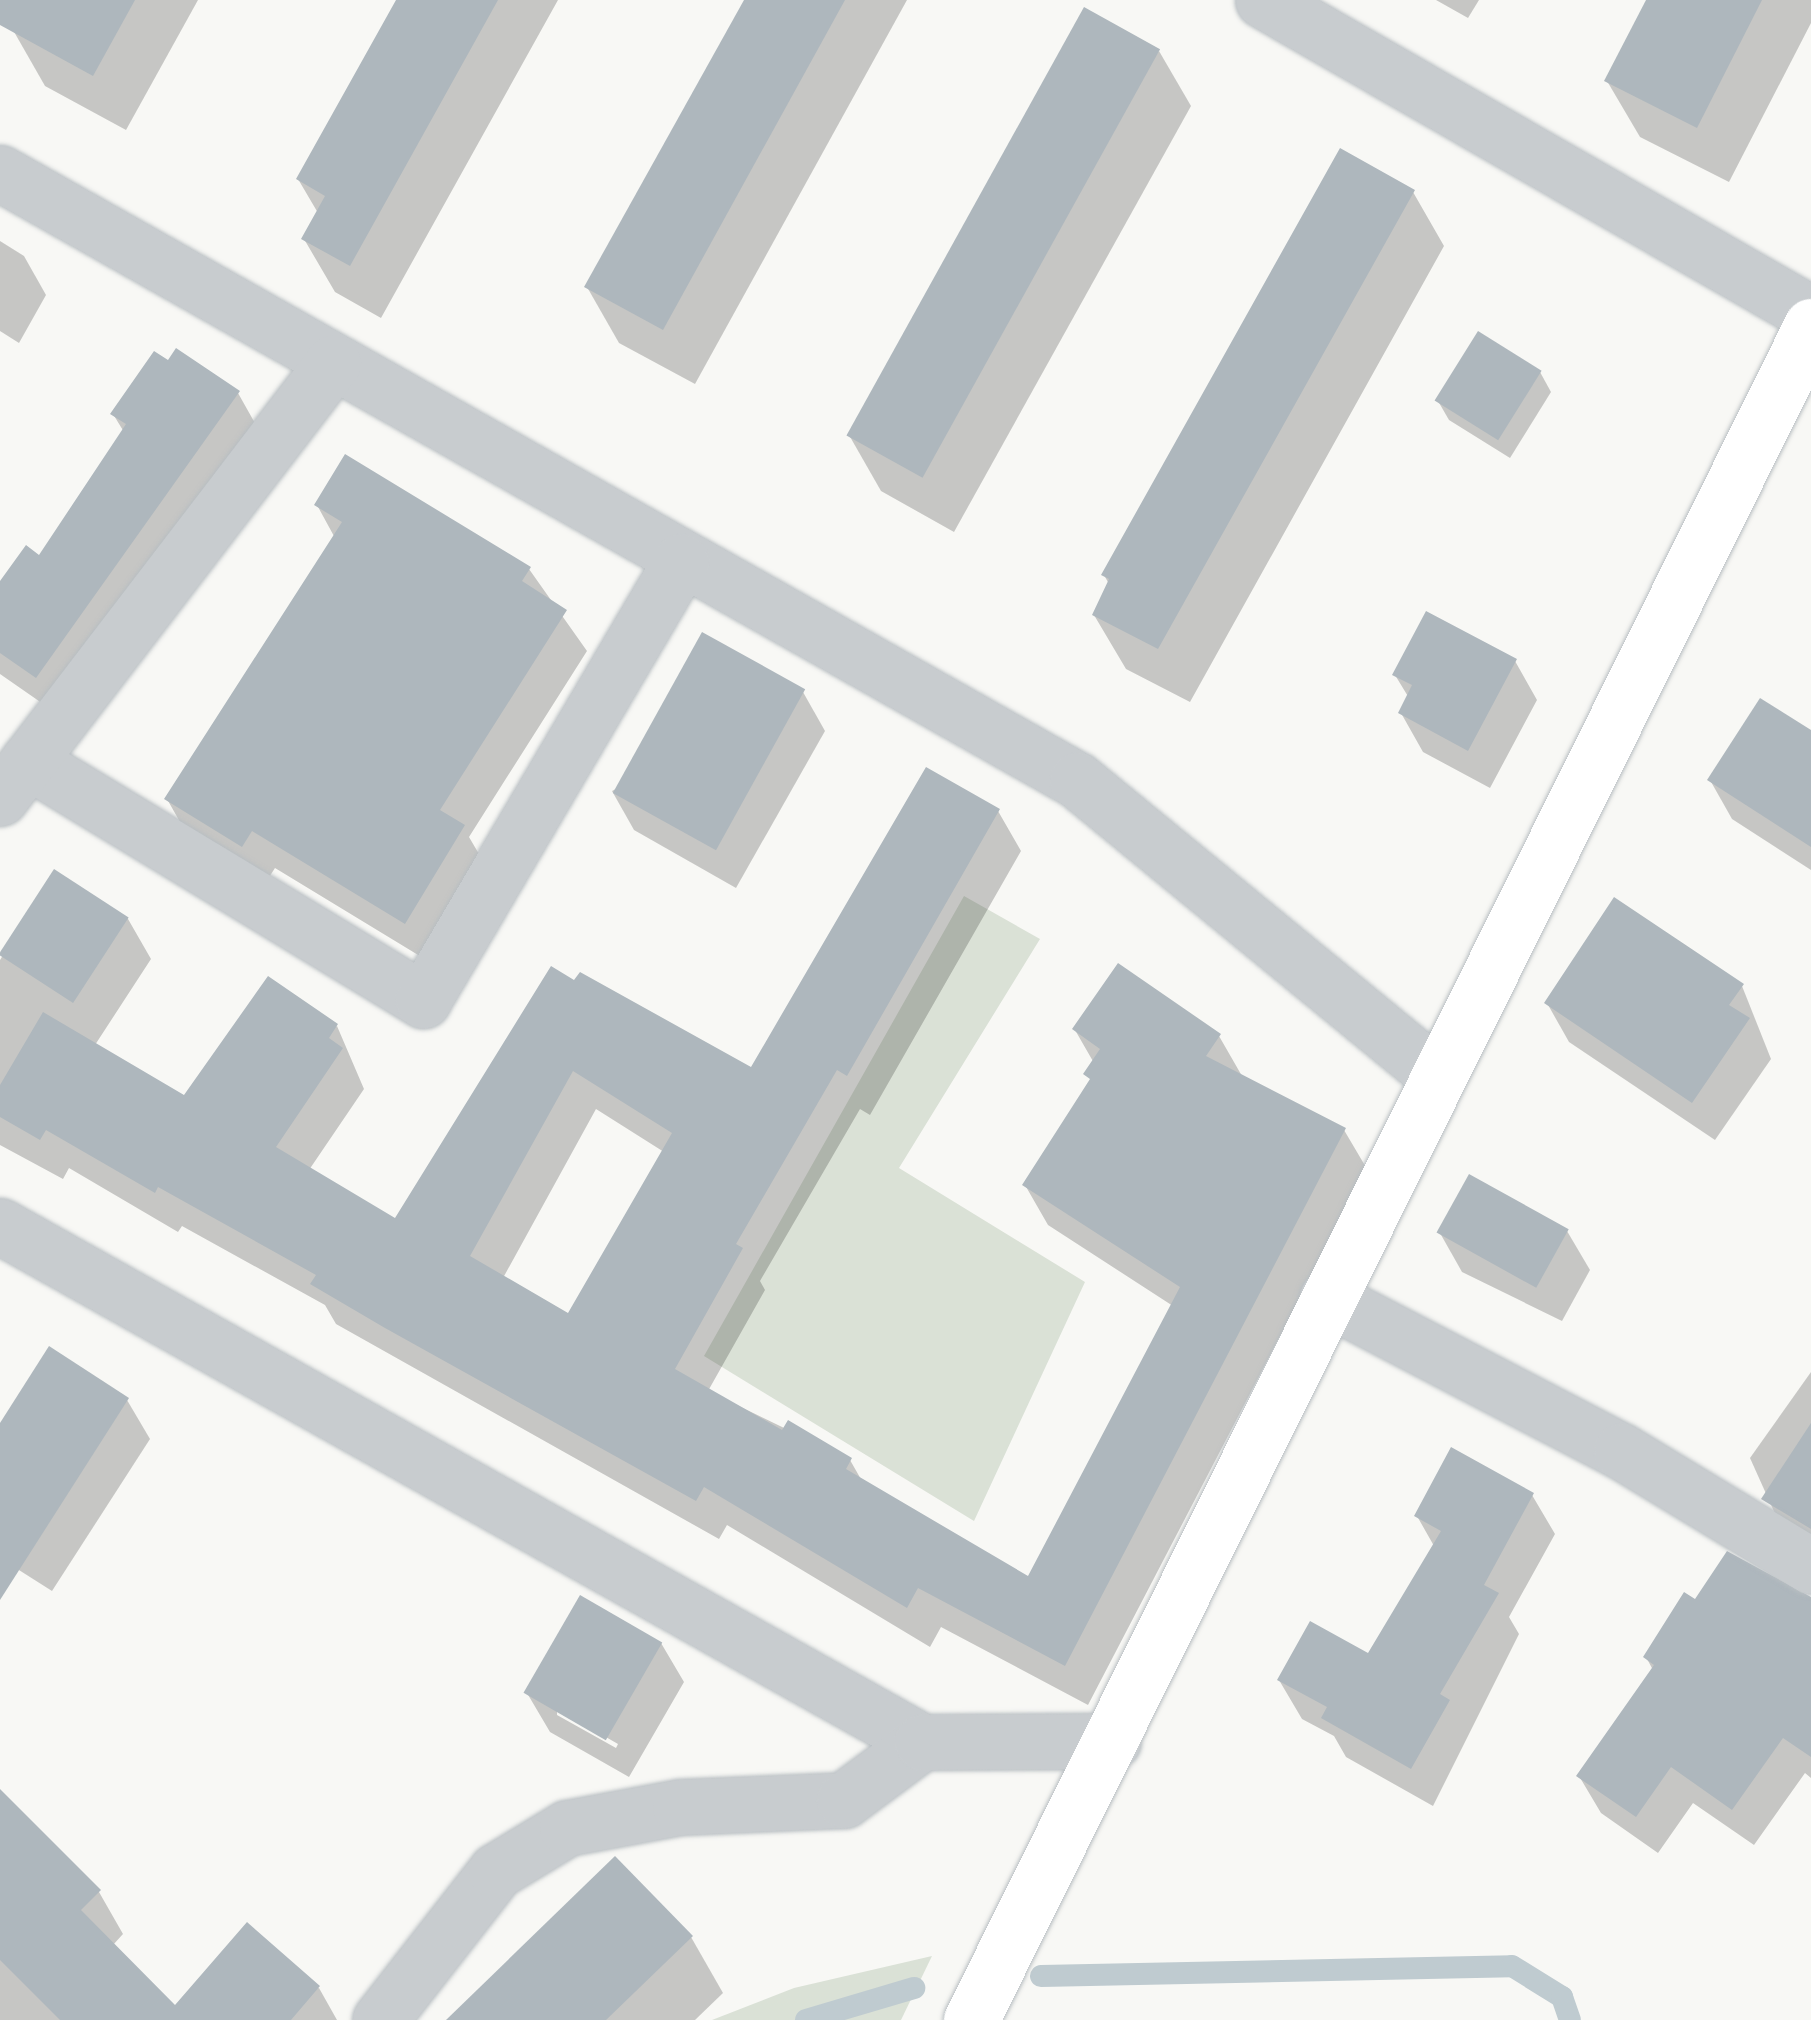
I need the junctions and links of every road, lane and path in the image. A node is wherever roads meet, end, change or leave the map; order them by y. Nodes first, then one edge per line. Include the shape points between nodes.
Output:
1 (1263, 0) edge
2 (0, 173) edge
3 (1811, 314) edge
4 (1811, 326) edge
5 (333, 363) junction
6 (681, 561) junction
7 (14, 780) edge
8 (1436, 1075) junction
9 (0, 1226) edge
10 (1328, 1298) junction
11 (1811, 1566) edge
12 (1113, 1741) junction
13 (922, 1742) junction
14 (380, 2020) edge
15 (970, 2020) edge

1 - 3 street
2 - 5 street
4 - 8 street
5 - 6 street
5 - 7 street
6 - 7 street via 423,1000
6 - 8 street via 1077,780
8 - 10 street
9 - 13 street
10 - 11 street via 1621,1451
10 - 12 street
12 - 13 street
12 - 15 street
13 - 14 street via 844,1800 680,1807 567,1828 496,1871

